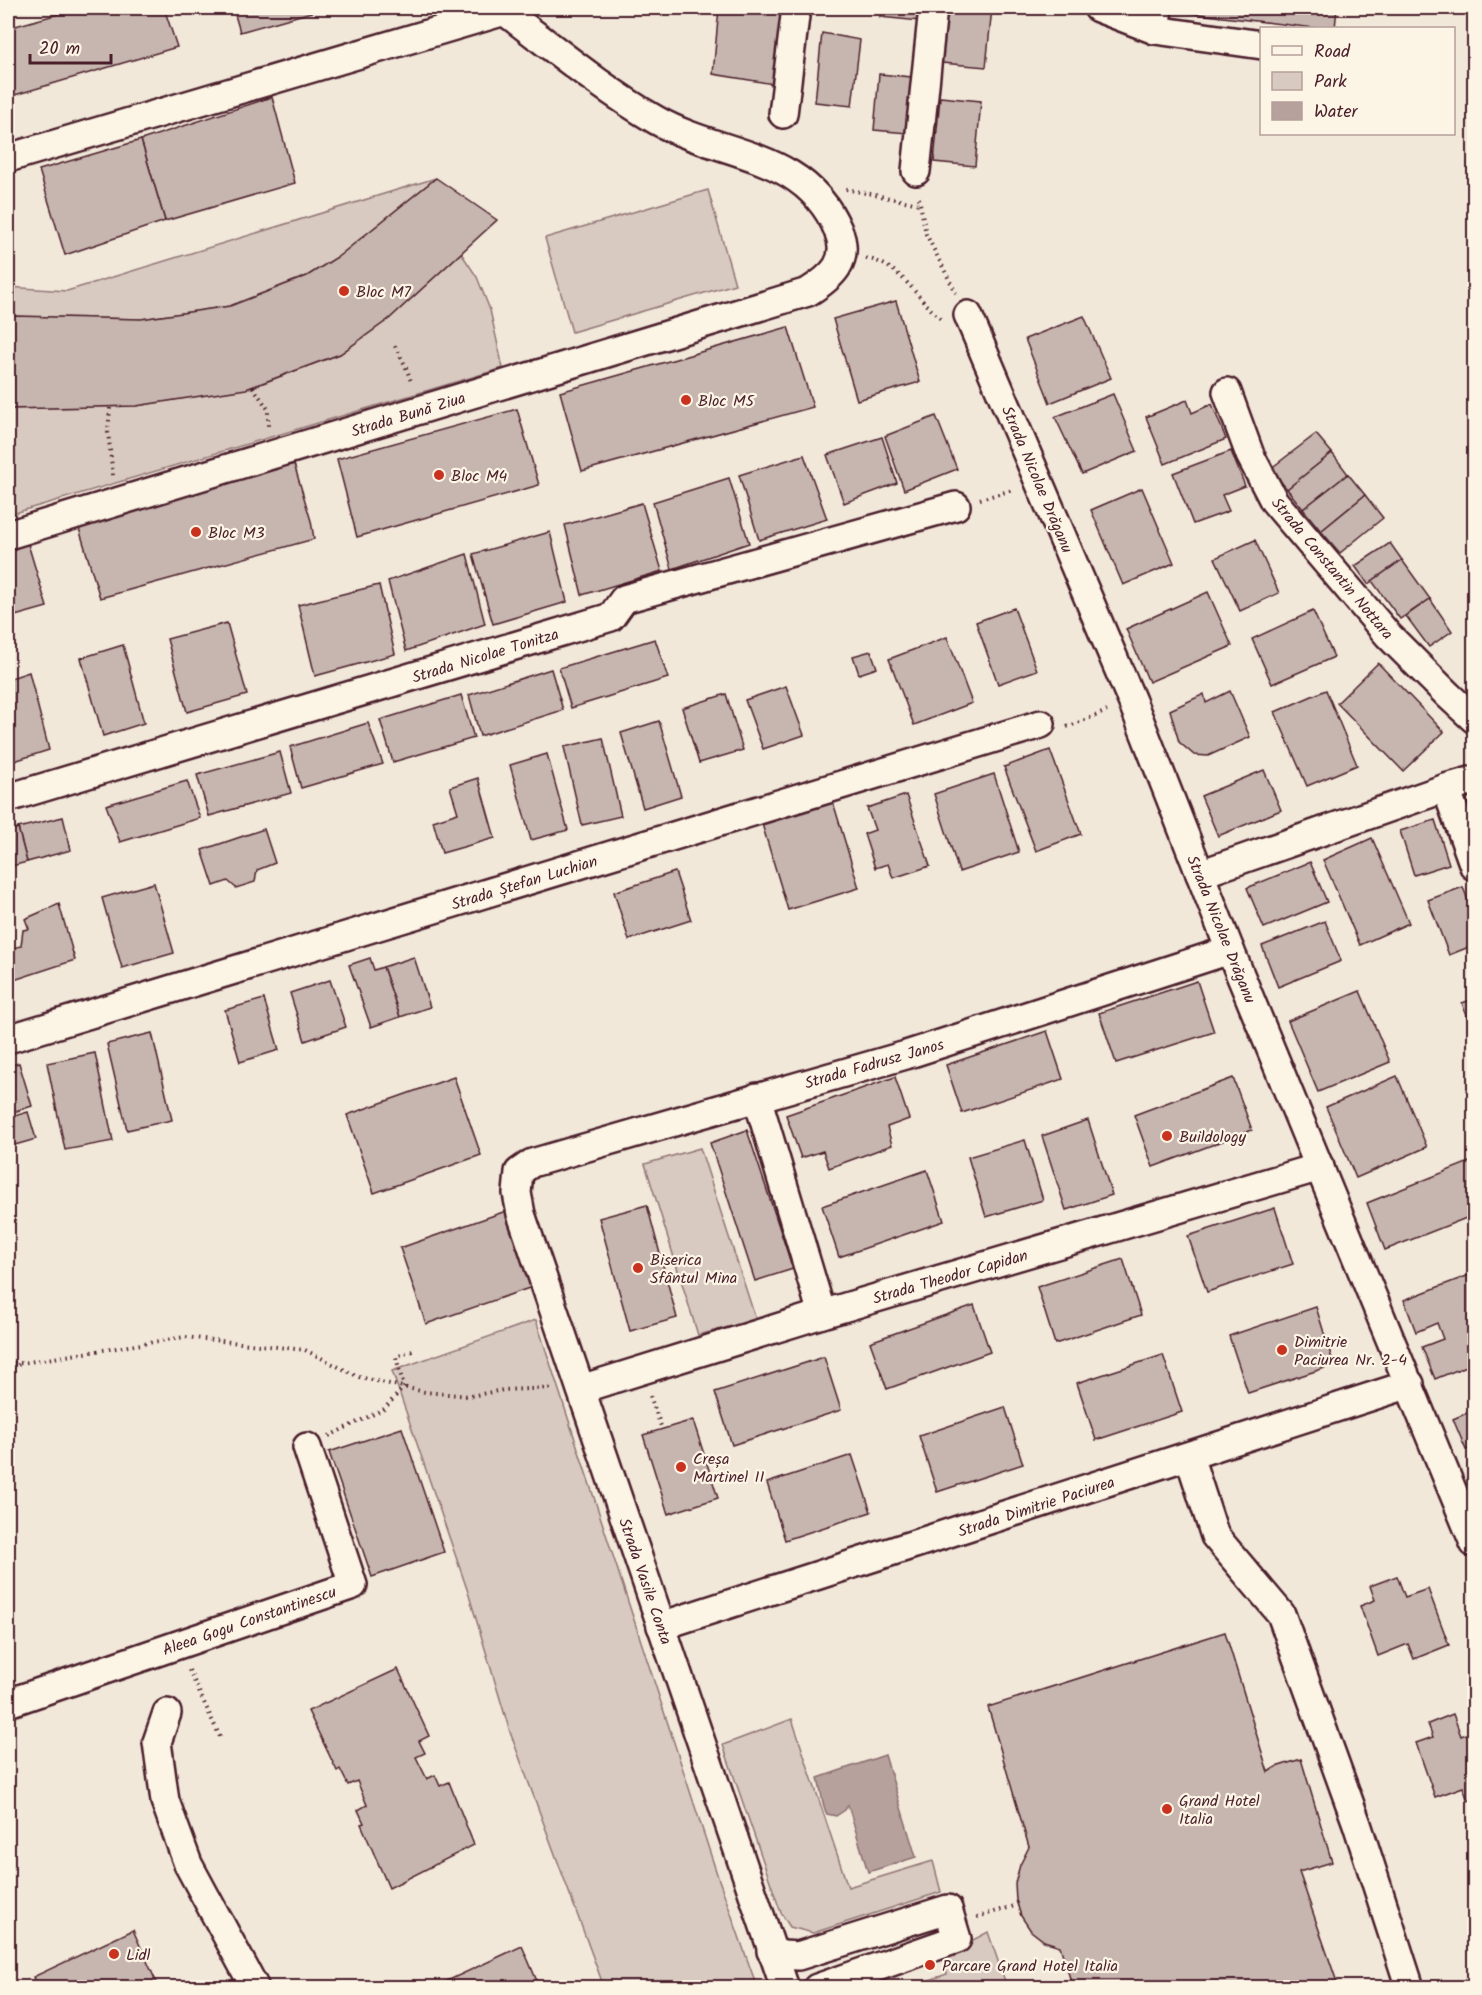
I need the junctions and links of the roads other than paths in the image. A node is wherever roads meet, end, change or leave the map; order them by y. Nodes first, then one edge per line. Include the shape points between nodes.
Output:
1 (796, 8) edge
2 (933, 8) edge
3 (1098, 8) edge
4 (503, 9) edge
5 (1157, 19) edge
6 (1260, 45) edge
7 (783, 114) dead end
8 (8, 158) edge
9 (916, 171) road end
10 (956, 319) road end
11 (1227, 392) dead end
12 (956, 506) road end
13 (8, 535) edge
14 (1474, 719) edge
15 (1041, 724) road end
16 (1474, 780) edge
17 (1446, 788) junction
18 (8, 798) edge
19 (1474, 866) edge
20 (1200, 874) junction
21 (1230, 950) junction
22 (8, 1039) edge
23 (757, 1097) junction
24 (1320, 1167) junction
25 (519, 1172) joint
26 (822, 1314) junction
27 (1410, 1384) junction
28 (581, 1389) junction
29 (307, 1447) road end
30 (1189, 1456) junction
31 (1474, 1543) edge
32 (662, 1626) junction
33 (8, 1703) edge
34 (167, 1713) dead end
35 (771, 1951) junction
36 (255, 1988) edge
37 (785, 1988) edge
38 (817, 1988) edge
39 (1410, 1988) edge

1 - 7 street
2 - 9 street
3 - 5 street
4 - 8 street
4 - 13 street, Strada Bună Ziua via 598,82 659,121 777,166 816,193 841,236 842,252 836,272 808,292
5 - 6 street
10 - 20 street, Strada Nicolae Drăganu via 1040,483
11 - 14 street, Strada Constantin Nottara via 1250,455 1274,501 1388,635
12 - 18 street, Strada Nicolae Tonitza via 624,599 612,618
15 - 22 street, Strada Ștefan Luchian
16 - 17 street
17 - 19 street
17 - 20 street
20 - 21 street, Strada Nicolae Drăganu
21 - 23 street, Strada Fadrusz Janos via 906,1055
21 - 24 street, Strada Nicolae Drăganu
23 - 25 street, Strada Fadrusz Janos via 532,1163
23 - 26 street
24 - 26 street, Strada Theodor Capidan
24 - 27 street, Strada Nicolae Drăganu
25 - 28 street, Strada Vasile Conta via 517,1193 522,1214
26 - 28 street, Strada Theodor Capidan
27 - 30 street, Strada Dimitrie Paciurea
27 - 31 street, Strada Nicolae Drăganu
28 - 32 street, Strada Vasile Conta
29 - 33 street, Aleea Gogu Constantinescu via 353,1585
30 - 32 street, Strada Dimitrie Paciurea
30 - 39 street via 1215,1536 1281,1614 1357,1824
32 - 35 street, Strada Vasile Conta
34 - 36 street via 157,1742 165,1801 188,1864
35 - 37 street, Strada Vasile Conta
35 - 38 street via 798,1956 948,1909 957,1939

